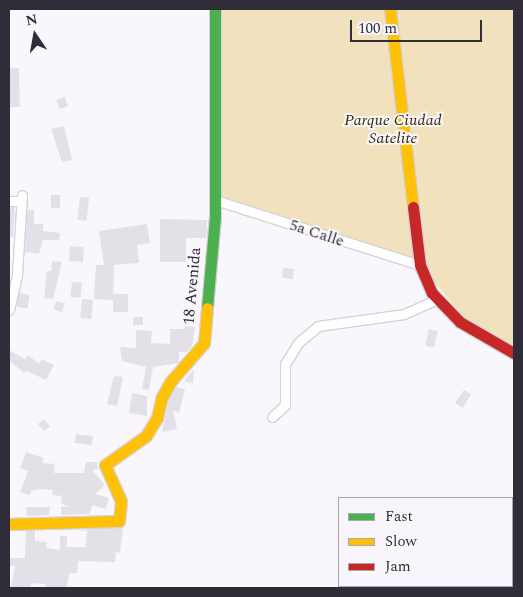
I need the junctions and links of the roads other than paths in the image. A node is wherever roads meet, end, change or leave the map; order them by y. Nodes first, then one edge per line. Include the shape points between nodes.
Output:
1 (215, 9) edge
2 (390, 9) edge
3 (214, 200) junction
4 (9, 201) edge
5 (420, 265) junction
6 (438, 298) junction
7 (9, 310) edge
8 (514, 353) edge
9 (272, 417) dead end
10 (9, 524) edge

1 - 3 street, 18 Avenida
2 - 5 street
3 - 5 street, 5a Calle
3 - 10 street, 18 Avenida via 204,343 171,381 162,397 158,418 146,436 105,464 121,501 118,521
4 - 7 street via 21,198 17,274
5 - 6 street
6 - 8 street via 460,322
6 - 9 street via 404,314 318,326 300,342 285,364 285,406

